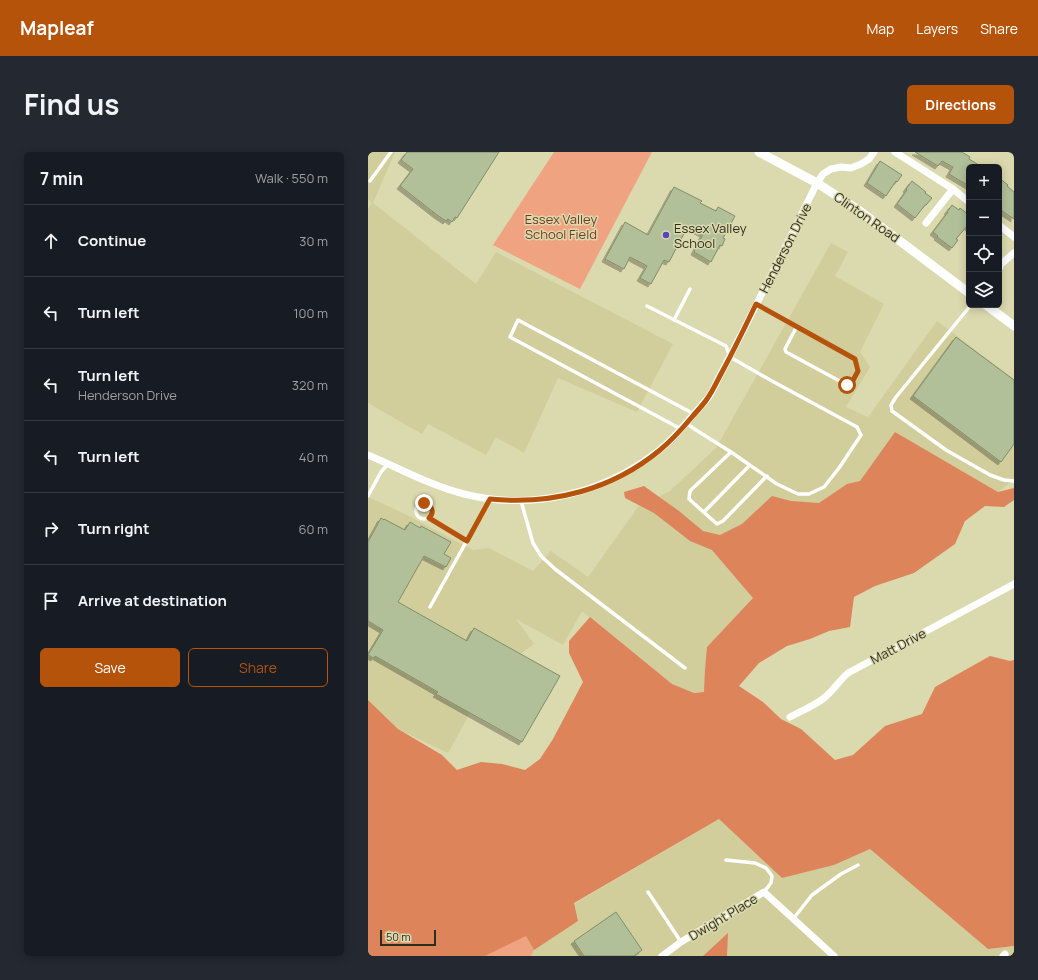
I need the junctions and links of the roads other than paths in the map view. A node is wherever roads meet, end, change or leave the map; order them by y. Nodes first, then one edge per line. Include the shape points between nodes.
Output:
1 (391, 152) edge
2 (759, 152) edge
3 (874, 152) edge
4 (895, 152) edge
5 (370, 181) dead end
6 (817, 183) junction
7 (952, 189) junction
8 (966, 200) edge
9 (926, 223) dead end
10 (1002, 228) edge
11 (1014, 237) edge
12 (1014, 254) edge
13 (1002, 263) edge
14 (690, 289) dead end
15 (966, 291) edge
16 (756, 304) junction
17 (647, 306) dead end
18 (969, 308) edge
19 (990, 308) edge
20 (674, 320) junction
21 (797, 326) junction
22 (1014, 326) edge
23 (730, 357) junction
24 (694, 414) junction
25 (686, 423) junction
26 (681, 429) junction
27 (731, 452) junction
28 (368, 456) edge
29 (388, 464) junction
30 (750, 465) junction
31 (767, 476) junction
32 (1014, 481) edge
33 (368, 496) edge
34 (490, 499) junction
35 (521, 500) junction
36 (704, 512) junction
37 (429, 518) junction
38 (467, 541) junction
39 (1014, 584) edge
40 (430, 607) dead end
41 (685, 668) dead end
42 (790, 717) dead end
43 (726, 860) dead end
44 (858, 865) dead end
45 (648, 892) dead end
46 (764, 892) junction
47 (793, 919) junction
48 (682, 942) junction
49 (662, 956) edge
50 (834, 956) edge

1 - 5 lane
2 - 6 street, Clinton Road
3 - 6 street, Henderson Drive via 869,159 851,168 831,169 823,174
4 - 7 street
6 - 15 street, Clinton Road via 860,210
6 - 16 street, Henderson Drive
7 - 8 street
7 - 9 street
10 - 11 street
12 - 13 street
14 - 20 lane
16 - 21 lane
16 - 23 street, Henderson Drive
17 - 20 lane
18 - 32 lane via 896,397 891,406 892,411 946,450 990,475
19 - 22 street
20 - 23 lane via 726,346
21 - 21 lane via 855,359 858,371 851,384 847,385 786,352 785,349
23 - 24 street, Henderson Drive via 708,398
23 - 31 lane via 857,427 861,434 824,487 809,494 798,494
24 - 25 street, Henderson Drive
24 - 26 lane via 518,320 510,337
25 - 26 street, Henderson Drive
25 - 27 lane
26 - 35 street, Henderson Drive via 660,450 621,476 578,493 555,498
27 - 30 lane
27 - 36 lane via 690,491 689,499
28 - 29 street, Henderson Drive
29 - 33 lane
29 - 34 street, Henderson Drive via 440,487
30 - 31 lane
30 - 36 lane
31 - 36 lane via 724,521 717,524
34 - 35 street, Henderson Drive
34 - 38 lane
35 - 41 lane via 533,543 541,556
37 - 37 lane via 431,506 424,503 418,507 417,512 419,517
37 - 38 lane
38 - 40 lane
39 - 42 street, Matt Drive via 848,673 823,699
43 - 46 lane via 755,862 766,868 772,876 771,883
44 - 47 lane via 812,895
45 - 48 lane
46 - 47 street
46 - 48 street, Dwight Place
47 - 50 street
48 - 49 street, Dwight Place

